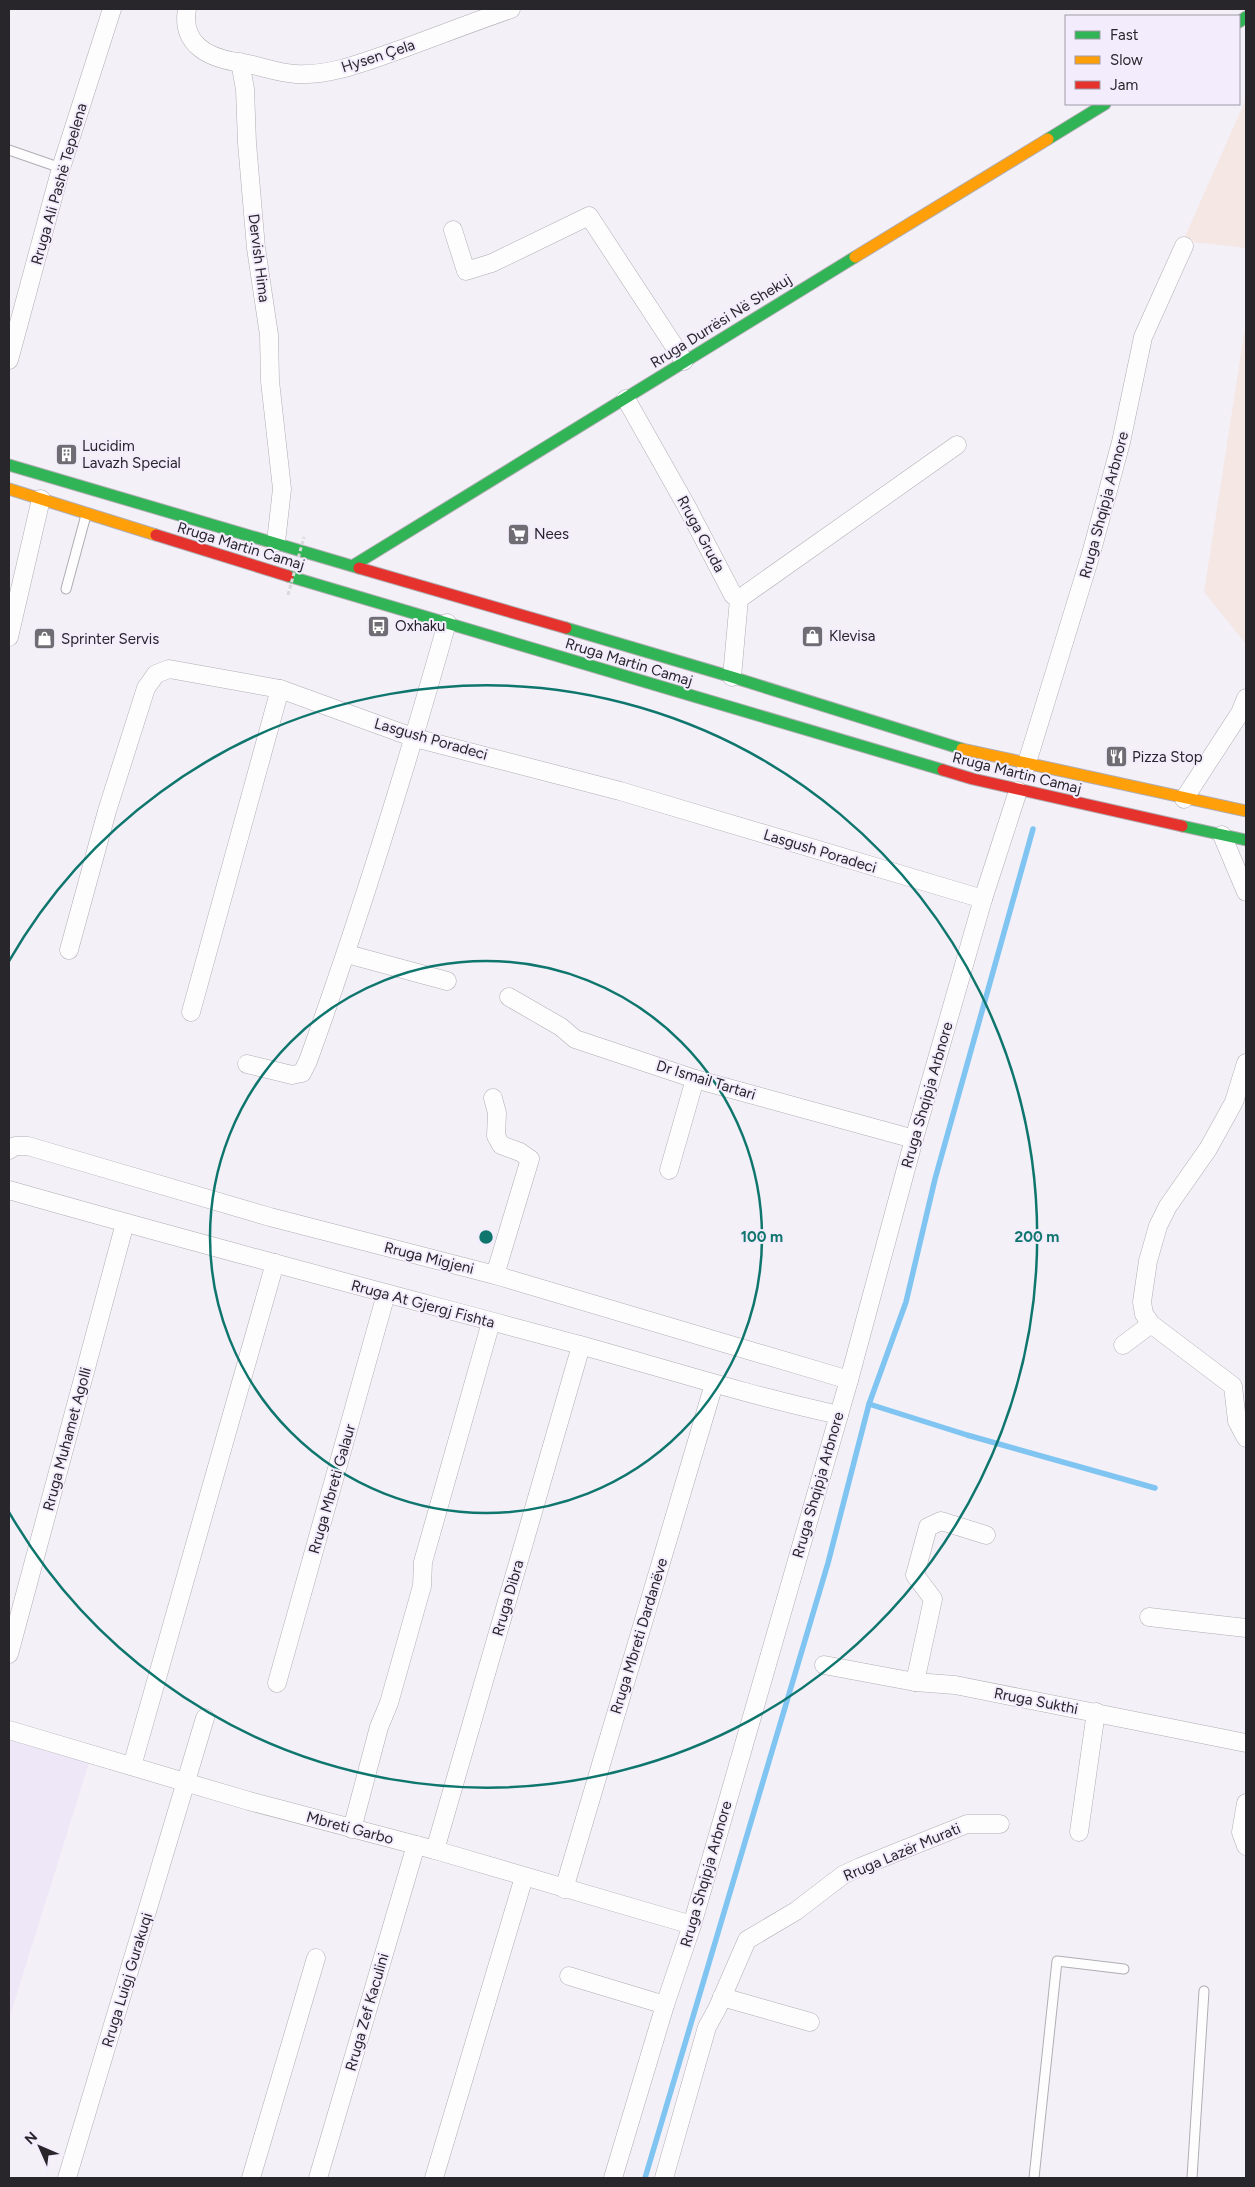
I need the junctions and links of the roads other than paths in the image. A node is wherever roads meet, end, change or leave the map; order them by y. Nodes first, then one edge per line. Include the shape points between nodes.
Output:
1 (112, 9) edge
2 (187, 9) edge
3 (511, 9) edge
4 (240, 62) junction
5 (1103, 105) edge
6 (9, 150) edge
7 (61, 168) junction
8 (453, 230) dead end
9 (1184, 246) dead end
10 (9, 360) edge
11 (684, 361) junction
12 (626, 399) junction
13 (957, 445) dead end
14 (9, 465) edge
15 (9, 489) edge
16 (41, 499) junction
17 (87, 512) junction
18 (276, 542) junction
19 (354, 566) junction
20 (66, 589) dead end
21 (739, 599) junction
22 (447, 623) junction
23 (9, 637) edge
24 (732, 677) junction
25 (280, 689) junction
26 (1246, 698) edge
27 (415, 738) junction
28 (1026, 766) junction
29 (1018, 791) junction
30 (1184, 799) junction
31 (1246, 812) edge
32 (1222, 834) junction
33 (1246, 840) edge
34 (1246, 892) edge
35 (983, 899) junction
36 (69, 950) dead end
37 (347, 954) junction
38 (447, 981) dead end
39 (509, 997) dead end
40 (191, 1012) dead end
41 (1246, 1063) edge
42 (247, 1064) dead end
43 (695, 1079) junction
44 (493, 1098) dead end
45 (1240, 1102) edge
46 (914, 1139) junction
47 (9, 1150) edge
48 (669, 1170) dead end
49 (9, 1190) edge
50 (125, 1223) junction
51 (275, 1263) junction
52 (495, 1275) junction
53 (386, 1294) junction
54 (491, 1322) junction
55 (1151, 1324) junction
56 (1123, 1345) dead end
57 (582, 1346) junction
58 (849, 1380) junction
59 (714, 1384) junction
60 (839, 1415) junction
61 (1246, 1438) edge
62 (986, 1535) dead end
63 (1149, 1617) dead end
64 (1246, 1628) edge
65 (9, 1654) edge
66 (824, 1665) dead end
67 (915, 1682) junction
68 (277, 1683) dead end
69 (1096, 1712) junction
70 (205, 1718) dead end
71 (9, 1730) edge
72 (1246, 1743) edge
73 (132, 1766) junction
74 (186, 1781) junction
75 (1246, 1803) edge
76 (1000, 1824) dead end
77 (352, 1829) junction
78 (1079, 1832) dead end
79 (416, 1845) junction
80 (1246, 1846) edge
81 (436, 1850) junction
82 (524, 1877) junction
83 (564, 1889) junction
84 (692, 1925) junction
85 (316, 1958) dead end
86 (1124, 1969) dead end
87 (568, 1976) dead end
88 (1204, 1991) dead end
89 (722, 1996) junction
90 (665, 2005) junction
91 (810, 2022) dead end
92 (67, 2178) edge
93 (251, 2178) edge
94 (318, 2178) edge
95 (434, 2178) edge
96 (613, 2178) edge
97 (664, 2178) edge
98 (1034, 2178) edge
99 (1192, 2178) edge

1 - 7 street, Rruga Ali Pashë Tepelena
2 - 4 street via 184,22 193,43 222,60
3 - 4 street, Hysen Çela via 331,71 296,74
4 - 18 street, Dervish Hima via 282,489
5 - 11 main road, Rruga Durrësi Në Shekuj
6 - 7 lane
7 - 10 street, Rruga Ali Pashë Tepelena
8 - 11 street via 466,271 492,263 590,216
9 - 28 street, Rruga Shqipja Arbnore via 1143,337 1122,442 1092,554
11 - 12 main road, Rruga Durrësi Në Shekuj
12 - 19 main road, Rruga Durrësi Në Shekuj
12 - 21 street, Rruga Gruda via 733,595
13 - 21 street
14 - 18 main road, Rruga Martin Camaj
15 - 16 main road, Rruga Martin Camaj
16 - 17 main road, Rruga Martin Camaj
16 - 23 street
17 - 20 lane
17 - 22 main road, Rruga Martin Camaj via 205,551
18 - 19 main road, Rruga Martin Camaj
19 - 24 main road, Rruga Martin Camaj
21 - 24 street
22 - 27 street
22 - 29 main road, Rruga Martin Camaj
24 - 28 main road, Rruga Martin Camaj
25 - 27 street, Lasgush Poradeci
25 - 36 street, Lasgush Poradeci via 169,669 156,674 146,688 107,811
25 - 40 street
26 - 30 street via 1240,713
27 - 35 street, Lasgush Poradeci via 620,791
27 - 37 street
28 - 30 main road, Rruga Martin Camaj
29 - 32 main road, Rruga Martin Camaj
29 - 35 street, Rruga Shqipja Arbnore
30 - 31 main road, Rruga Martin Camaj
32 - 33 main road, Rruga Martin Camaj
32 - 34 street
35 - 46 street, Rruga Shqipja Arbnore
37 - 38 street
37 - 42 street via 302,1073 292,1075
39 - 43 street, Dr Ismail Tartari via 562,1027 575,1039
41 - 45 street
43 - 46 street, Dr Ismail Tartari
43 - 48 street
44 - 52 street via 498,1113 496,1136 501,1145 530,1159
45 - 55 street via 1158,1226 1148,1261 1142,1302 1144,1314
46 - 58 street, Rruga Shqipja Arbnore
47 - 52 street, Rruga Migjeni via 15,1146 28,1146 270,1217
49 - 50 street, Rruga At Gjergj Fishta
50 - 51 street, Rruga At Gjergj Fishta
50 - 65 street, Rruga Muhamet Agolli
51 - 53 street, Rruga At Gjergj Fishta
51 - 73 street
52 - 58 street, Rruga Migjeni
53 - 54 street, Rruga At Gjergj Fishta
53 - 68 street, Rruga Mbreti Galaur
54 - 57 street, Rruga At Gjergj Fishta
54 - 77 street via 423,1562 422,1586
55 - 56 street
55 - 61 street via 1234,1386 1237,1421
57 - 59 street, Rruga At Gjergj Fishta
57 - 81 street, Rruga Dibra
58 - 60 street, Rruga Shqipja Arbnore
59 - 60 street, Rruga At Gjergj Fishta
59 - 83 street, Rruga Mbreti Dardanëve
60 - 84 street, Rruga Shqipja Arbnore
62 - 67 street via 941,1521 928,1527 915,1575 933,1599
63 - 64 street
66 - 67 street, Rruga Sukthi
67 - 69 street, Rruga Sukthi via 955,1685
69 - 72 street, Rruga Sukthi
69 - 78 street
70 - 74 street, Rruga Luigj Gurakuqi
71 - 73 street, Mbreti Garbo
73 - 74 street, Mbreti Garbo
74 - 77 street, Mbreti Garbo
74 - 92 street, Rruga Luigj Gurakuqi
75 - 80 street via 1240,1832
76 - 89 street, Rruga Lazër Murati via 967,1824 843,1876 796,1911 748,1940
77 - 79 street, Mbreti Garbo
79 - 81 street, Mbreti Garbo
79 - 94 street, Rruga Zef Kaculini
81 - 82 street, Mbreti Garbo
82 - 83 street, Mbreti Garbo
82 - 95 street
83 - 84 street, Mbreti Garbo
84 - 90 street, Rruga Shqipja Arbnore
85 - 93 street
86 - 98 lane via 1057,1961
87 - 90 street
88 - 99 lane
89 - 91 street
89 - 97 street, Rruga Lazër Murati via 707,2027
90 - 96 street, Rruga Shqipja Arbnore

